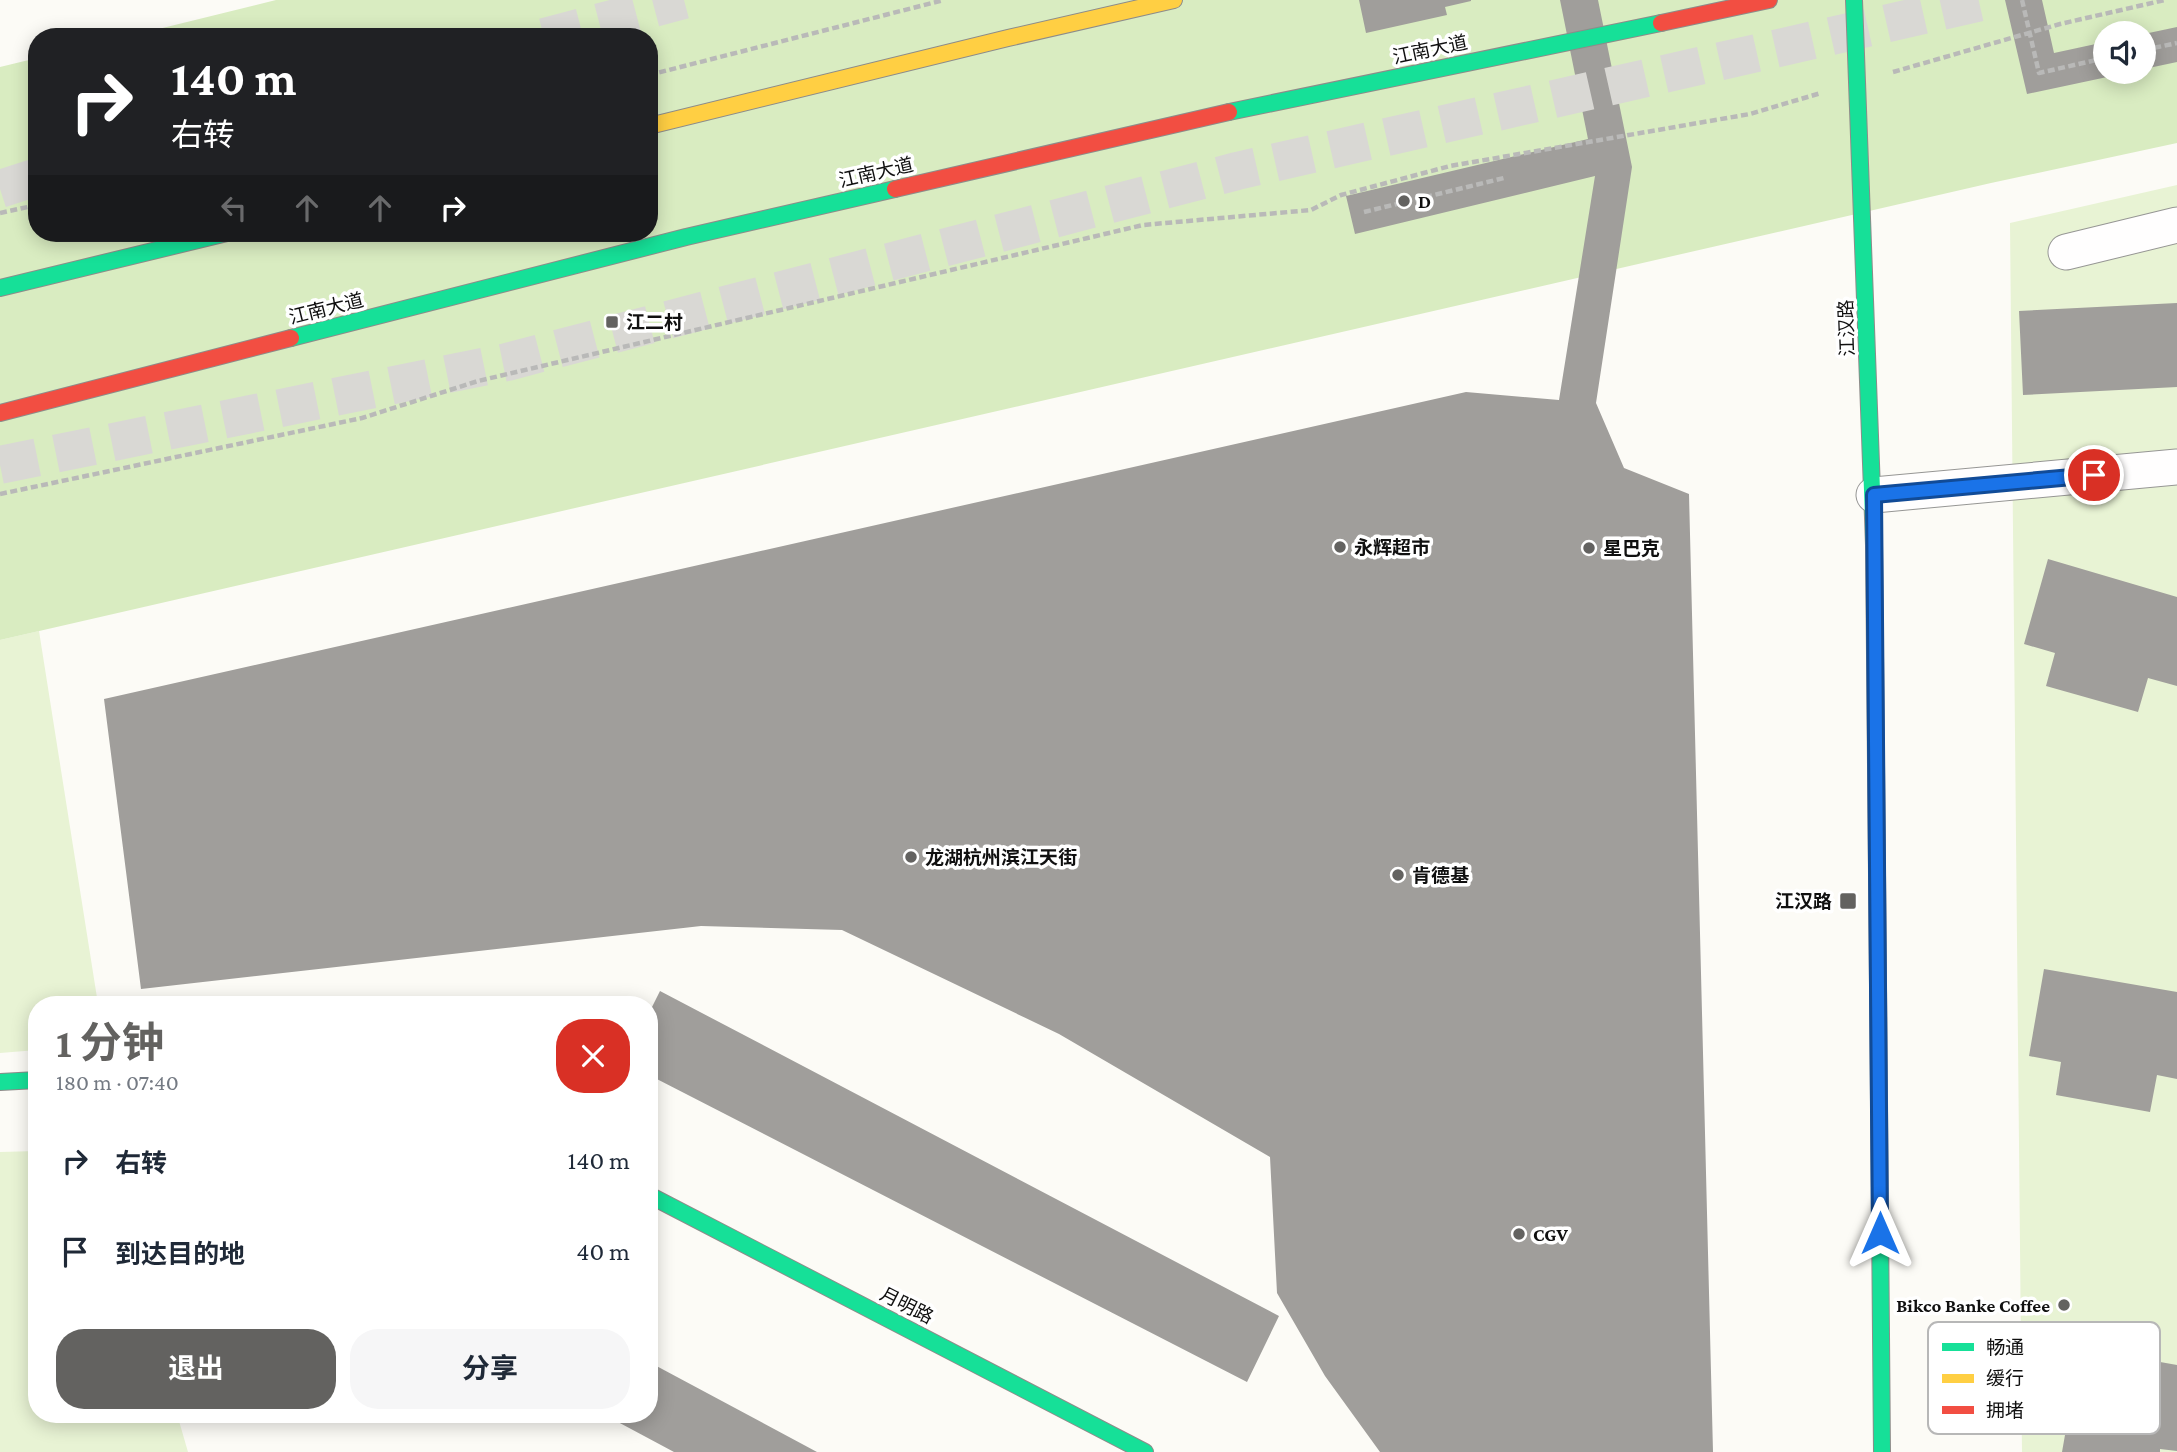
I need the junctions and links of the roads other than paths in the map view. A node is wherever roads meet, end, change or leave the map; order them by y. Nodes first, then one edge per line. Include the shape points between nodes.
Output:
1 (1174, 0) edge
2 (1769, 0) edge
3 (1854, 0) edge
4 (658, 124) edge
5 (2177, 225) edge
6 (190, 242) edge
7 (2066, 251) dead end
8 (0, 288) edge
9 (0, 413) edge
10 (2177, 467) edge
11 (1874, 495) junction
12 (28, 1080) edge
13 (0, 1082) edge
14 (658, 1200) edge
15 (1145, 1452) edge
16 (1882, 1452) edge

1 - 4 main road
2 - 9 main road, 江南大道 via 1222,114 713,231
3 - 11 main road, 江汉路
5 - 7 street
6 - 8 main road
10 - 11 street
11 - 16 main road, 江汉路
12 - 13 main road
14 - 15 main road, 月明路

